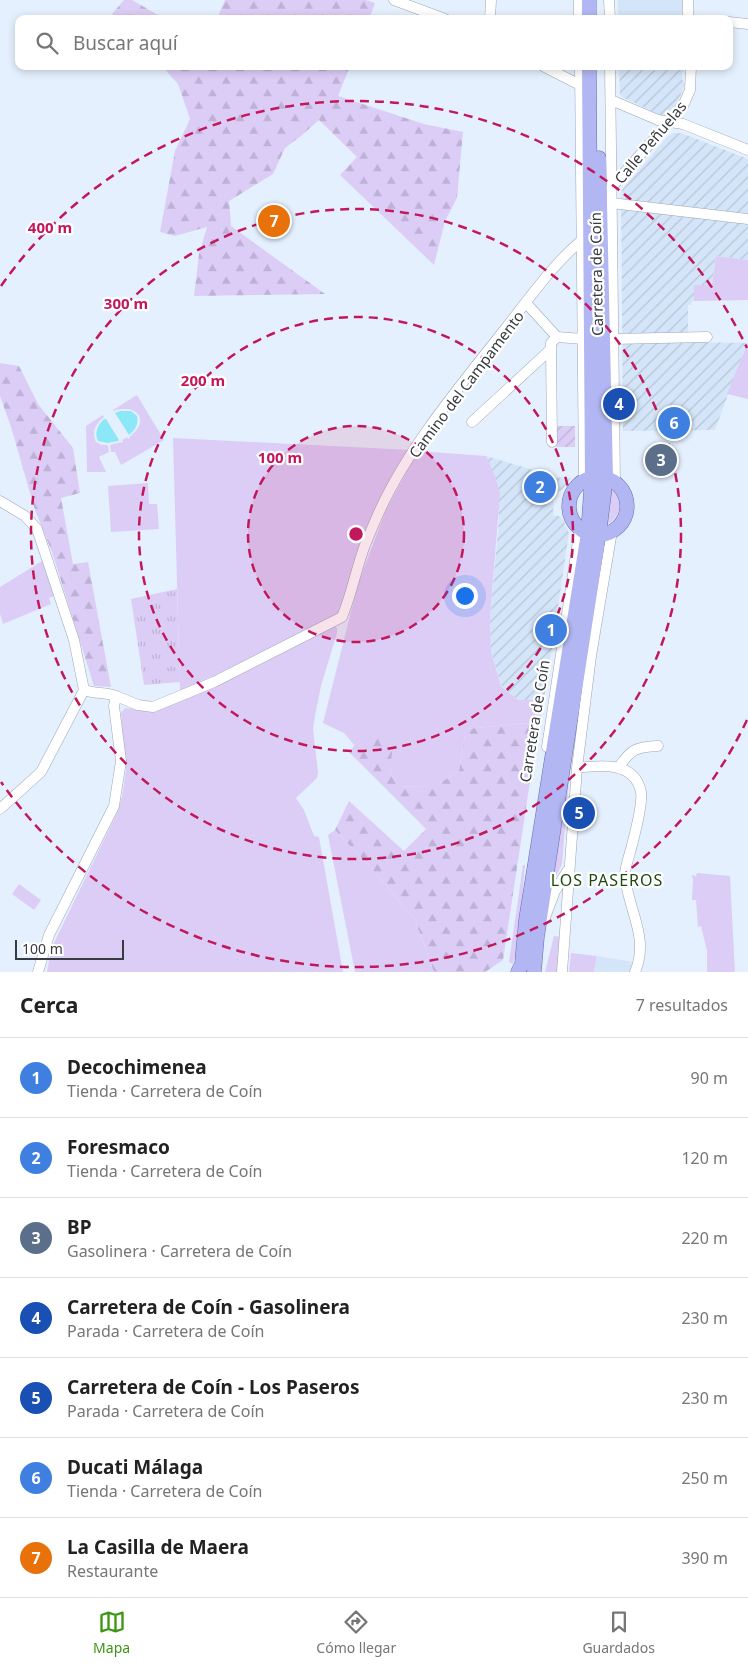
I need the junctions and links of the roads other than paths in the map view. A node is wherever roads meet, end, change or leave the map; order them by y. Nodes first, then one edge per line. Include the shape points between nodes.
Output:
1 (394, 0) edge
2 (491, 0) edge
3 (579, 0) edge
4 (589, 0) edge
5 (598, 0) edge
6 (609, 0) edge
7 (688, 0) edge
8 (434, 15) edge
9 (490, 15) edge
10 (580, 15) edge
11 (589, 15) edge
12 (598, 15) edge
13 (610, 15) edge
14 (687, 15) edge
15 (733, 22) edge
16 (748, 24) edge
17 (551, 70) edge
18 (580, 70) edge
19 (590, 70) edge
20 (598, 70) edge
21 (610, 70) edge
22 (691, 70) edge
23 (580, 85) junction
24 (610, 100) junction
25 (670, 122) junction
26 (748, 150) edge
27 (611, 188) junction
28 (612, 203) junction
29 (748, 219) edge
30 (582, 240) junction
31 (526, 302) junction
32 (707, 337) dead end
33 (557, 338) junction
34 (583, 339) junction
35 (613, 339) junction
36 (551, 349) junction
37 (472, 422) dead end
38 (552, 442) dead end
39 (599, 479) junction
40 (0, 501) edge
41 (595, 532) junction
42 (84, 690) junction
43 (116, 696) junction
44 (658, 746) dead end
45 (619, 767) junction
46 (577, 768) junction
47 (0, 809) edge
48 (570, 868) junction
49 (537, 937) junction
50 (38, 972) edge
51 (518, 972) edge
52 (534, 972) edge
53 (562, 972) edge
54 (634, 972) edge

1 - 8 street
2 - 9 street
3 - 10 street
4 - 11 main road
5 - 12 main road
6 - 13 street
7 - 14 street
15 - 16 street
17 - 23 street
18 - 23 street, Carretera de Coín
19 - 39 main road
20 - 39 main road, Carretera de Coín
21 - 24 street, Carretera de Coín
22 - 25 street, Calle Peñuelas via 690,90 683,106
23 - 30 street, Carretera de Coín
24 - 25 street
24 - 27 street, Carretera de Coín
25 - 26 street via 683,124
25 - 27 street, Calle Peñuelas
27 - 28 street, Carretera de Coín
28 - 29 street
28 - 35 street, Carretera de Coín
30 - 31 street, Camino del Campamento via 569,250
30 - 34 street, Carretera de Coín
31 - 33 street
31 - 43 street, Camino del Campamento via 412,454 365,546 342,617 214,682 153,707
32 - 35 street
33 - 34 street
33 - 36 street via 551,343
34 - 39 street, Carretera de Coín
35 - 39 street, Carretera de Coín
36 - 37 street
36 - 38 street
39 - 41 main road
39 - 41 main road via 577,486 569,503 574,521
39 - 41 main road via 624,494 627,504 620,524
40 - 42 street via 25,516 38,529 74,640
41 - 46 street via 591,656
41 - 49 main road
41 - 51 main road via 526,920 522,964
42 - 43 street, Camino del Campamento
42 - 47 street via 41,772
43 - 50 street via 114,706 121,761 114,806 49,935
44 - 45 street via 638,747
45 - 46 street
45 - 54 street via 634,778 641,793 638,822 625,874 640,936 638,964
46 - 48 street
48 - 49 street via 555,891
48 - 53 street
49 - 52 main road

